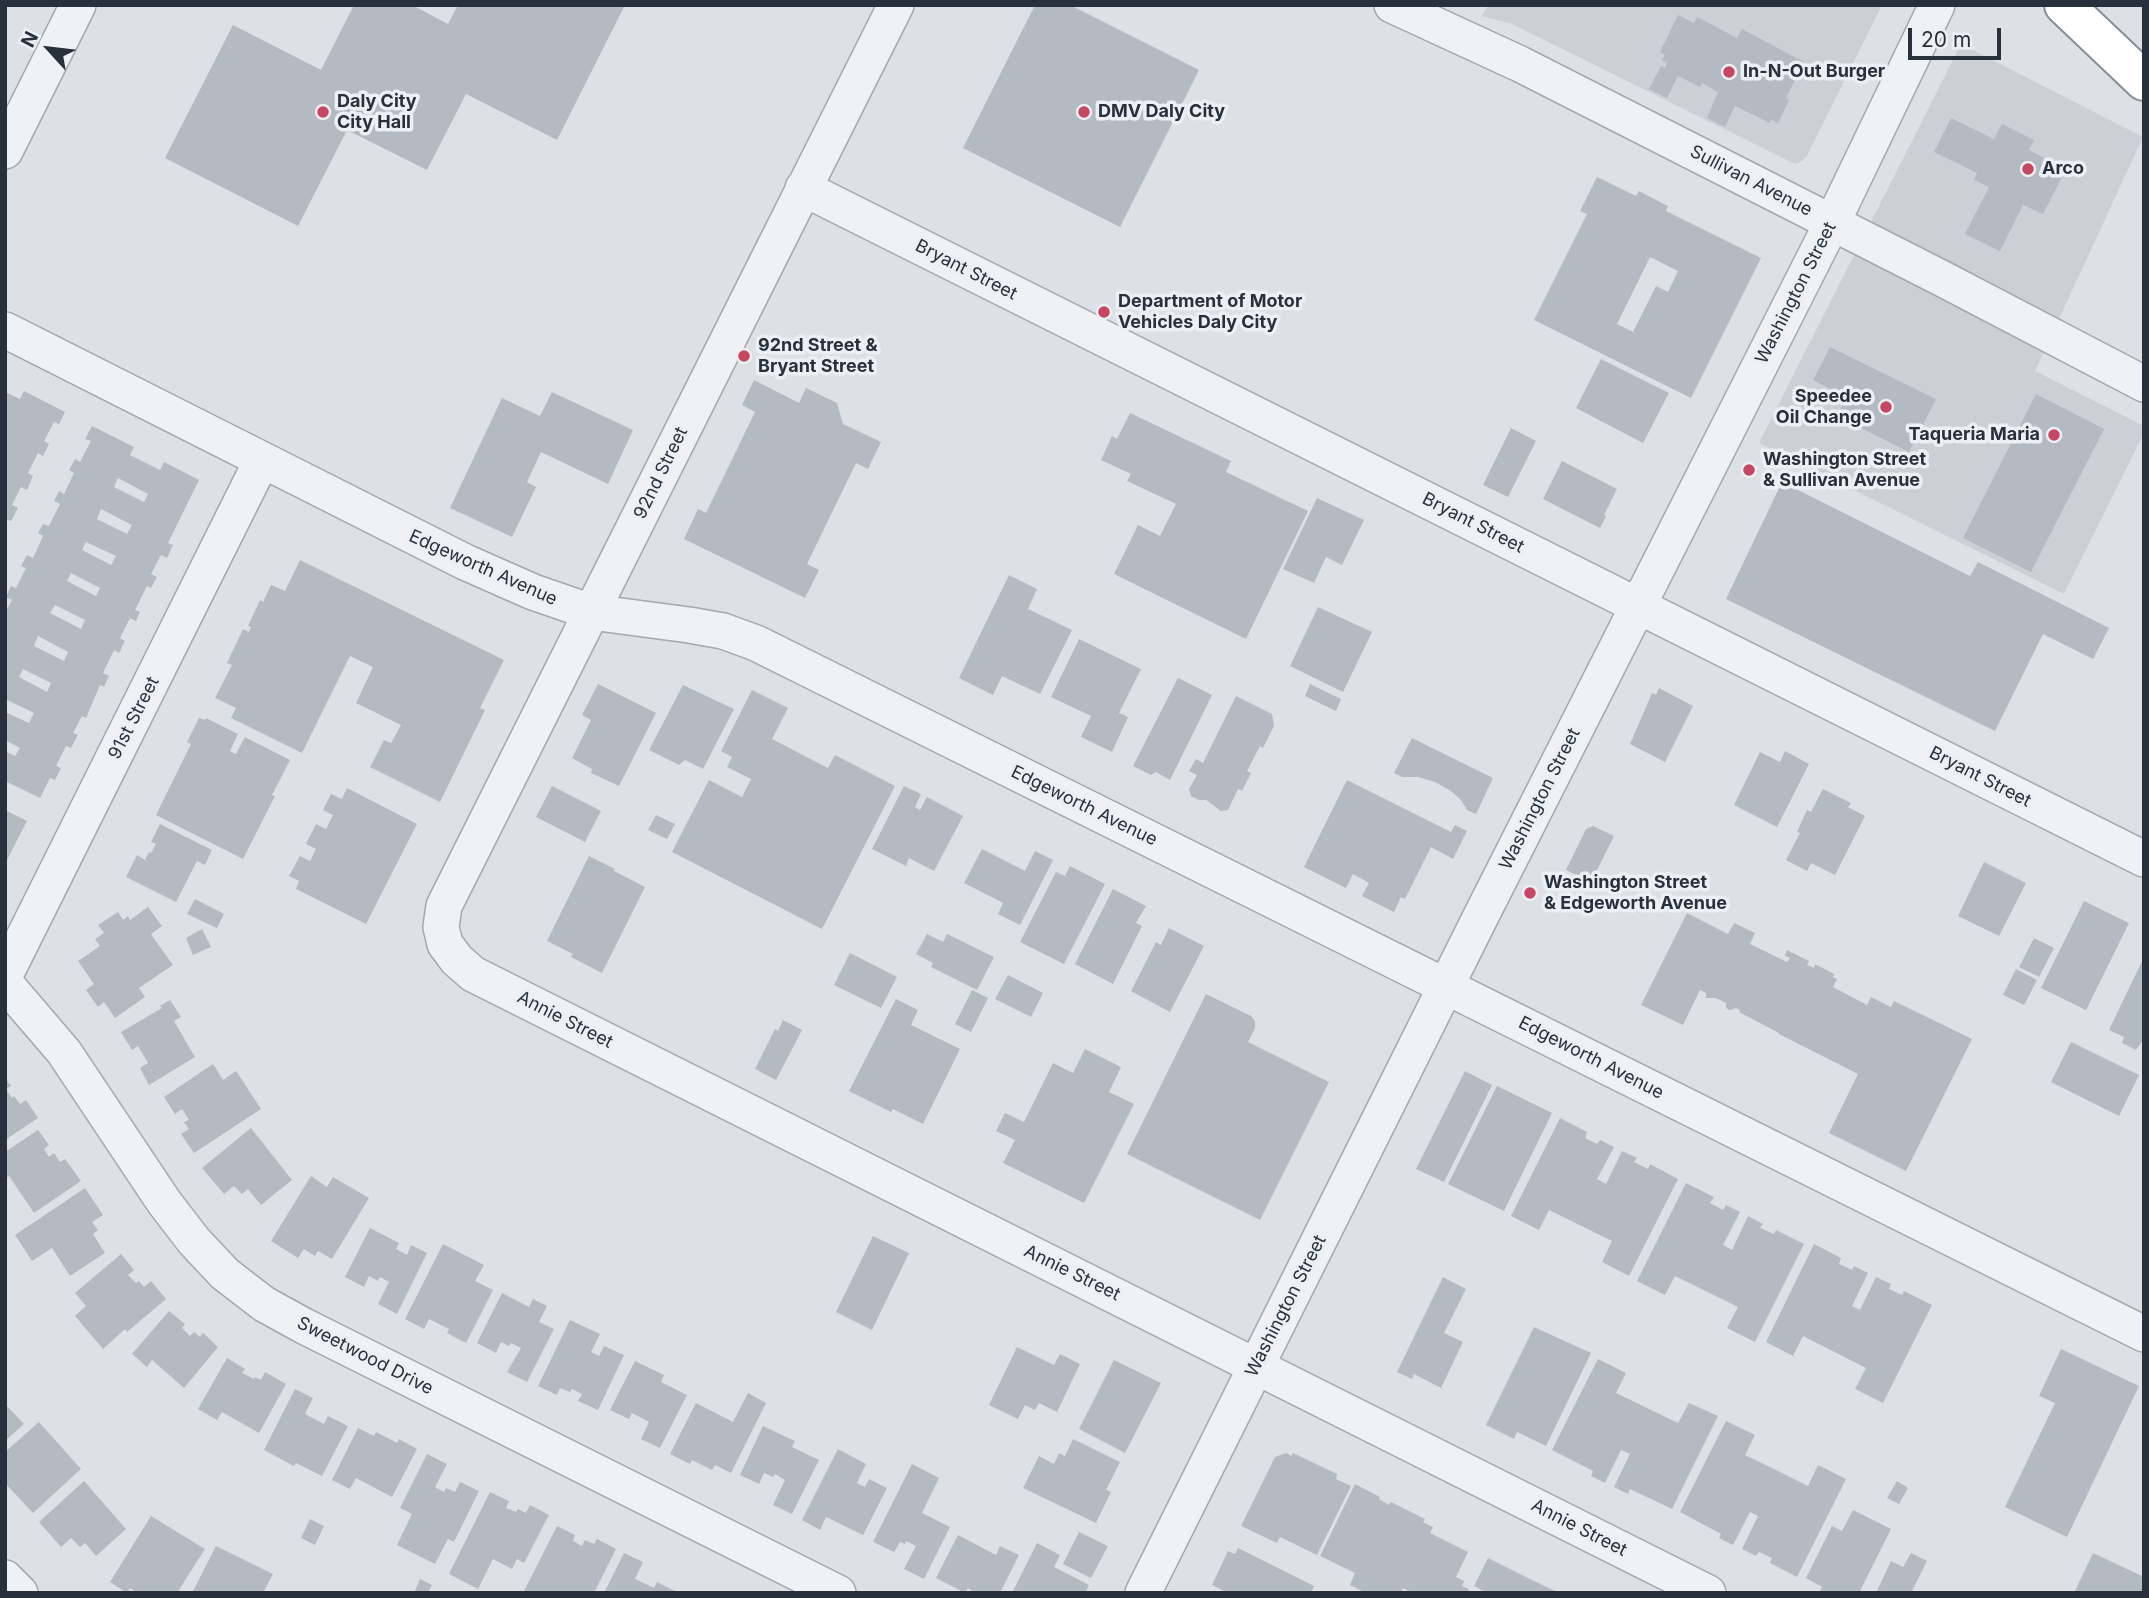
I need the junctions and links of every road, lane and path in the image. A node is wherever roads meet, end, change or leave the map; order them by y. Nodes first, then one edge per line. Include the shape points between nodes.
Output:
1 (78, 5) edge
2 (896, 5) edge
3 (1392, 5) edge
4 (1937, 5) edge
5 (2064, 5) edge
6 (2093, 5) edge
7 (2144, 49) edge
8 (2144, 81) edge
9 (5, 151) edge
10 (803, 188) junction
11 (1832, 223) junction
12 (5, 330) edge
13 (2144, 384) edge
14 (262, 460) junction
15 (1637, 606) junction
16 (591, 612) junction
17 (2144, 859) edge
18 (445, 944) joint
19 (5, 975) edge
20 (5, 983) edge
21 (1446, 986) junction
22 (2144, 1334) edge
23 (1256, 1365) junction
24 (5, 1578) edge
25 (20, 1593) edge
26 (838, 1593) edge
27 (1143, 1593) edge
28 (1708, 1593) edge

1 - 9 street
2 - 10 street, 92nd Street
3 - 11 street, Sullivan Avenue via 1520,64
4 - 11 street, Washington Street
5 - 8 highway
6 - 7 highway
10 - 15 street, Bryant Street
10 - 16 street, 92nd Street
11 - 13 street, Sullivan Avenue
11 - 15 street, Washington Street
12 - 14 street, Edgeworth Avenue
14 - 16 street, Edgeworth Avenue via 465,562
14 - 19 street, 91st Street
15 - 17 street, Bryant Street
15 - 21 street, Washington Street
16 - 18 street, 92nd Street via 444,905 441,927
16 - 21 street, Edgeworth Avenue via 723,631 756,643
18 - 23 street, Annie Street via 473,974
20 - 26 street, Sweetwood Drive via 64,1052 194,1241 225,1274 264,1304
21 - 22 street, Edgeworth Avenue
21 - 23 street, Washington Street
23 - 27 street, Washington Street
23 - 28 street, Annie Street
24 - 25 street

